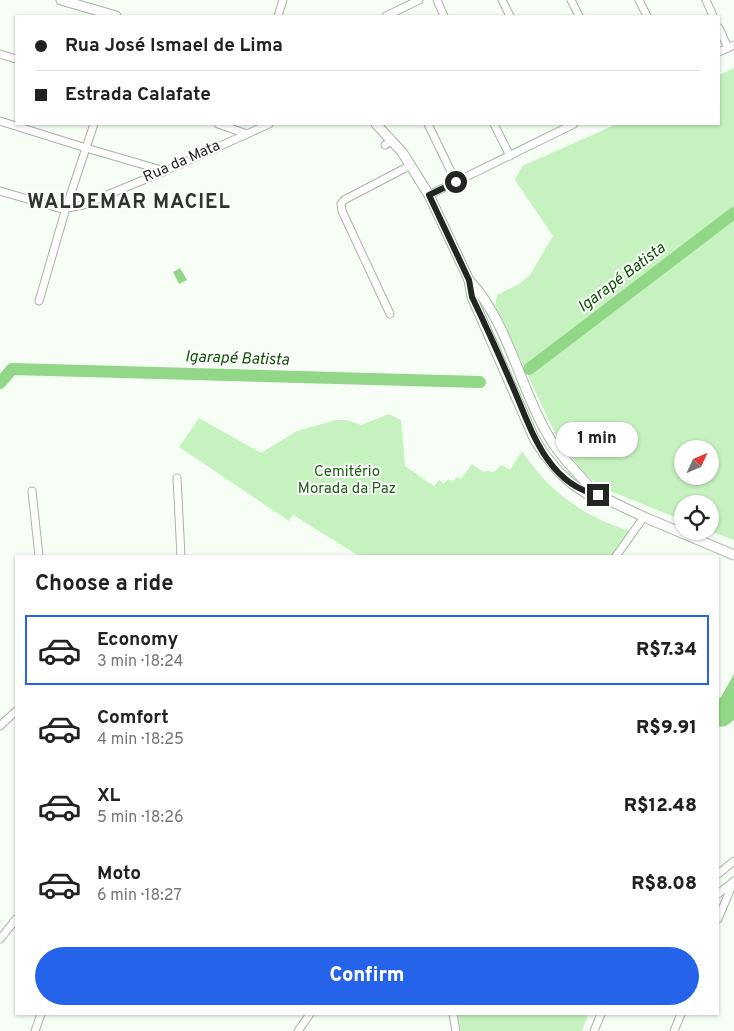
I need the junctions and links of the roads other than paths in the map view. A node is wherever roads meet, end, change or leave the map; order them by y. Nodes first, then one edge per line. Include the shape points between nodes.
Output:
1 (61, 0) edge
2 (283, 0) edge
3 (419, 0) edge
4 (437, 0) edge
5 (502, 0) edge
6 (571, 0) edge
7 (639, 0) edge
8 (706, 0) edge
9 (113, 15) edge
10 (278, 15) edge
11 (388, 15) edge
12 (444, 15) edge
13 (510, 15) edge
14 (578, 15) edge
15 (646, 15) edge
16 (713, 15) edge
17 (720, 30) edge
18 (731, 47) edge
19 (0, 54) edge
20 (15, 59) edge
21 (0, 121) edge
22 (94, 125) edge
23 (221, 125) edge
24 (267, 125) edge
25 (377, 125) edge
26 (428, 125) edge
27 (494, 125) edge
28 (564, 126) edge
29 (247, 134) junction
30 (86, 148) junction
31 (510, 156) junction
32 (411, 165) junction
33 (165, 171) junction
34 (456, 182) junction
35 (0, 191) edge
36 (429, 195) junction
37 (66, 208) junction
38 (469, 280) junction
39 (39, 301) dead end
40 (390, 314) dead end
41 (177, 478) dead end
42 (32, 491) dead end
43 (598, 495) junction
44 (644, 518) junction
45 (40, 555) edge
46 (180, 555) edge
47 (617, 555) edge
48 (734, 555) edge
49 (15, 712) edge
50 (0, 726) edge
51 (734, 861) edge
52 (719, 873) edge
53 (734, 881) edge
54 (719, 893) edge
55 (719, 917) edge
56 (15, 920) edge
57 (0, 939) edge
58 (41, 1015) edge
59 (309, 1015) edge
60 (454, 1015) edge
61 (601, 1015) edge
62 (681, 1015) edge
63 (35, 1031) edge
64 (298, 1031) edge
65 (456, 1031) edge
66 (594, 1031) edge
67 (674, 1031) edge

1 - 9 street
2 - 10 street
3 - 11 street
4 - 12 street
5 - 13 street
6 - 14 street
7 - 15 street
8 - 16 street
17 - 18 street
19 - 20 street
21 - 30 street
22 - 30 street
23 - 29 street
24 - 29 street, Rua da Mata
25 - 32 street
26 - 34 street
27 - 31 street
28 - 31 street
29 - 33 street, Rua da Mata
30 - 33 street
30 - 37 street
31 - 34 street
32 - 36 street
32 - 40 street via 342,204 342,211
33 - 37 street, Rua da Mata via 84,206
34 - 36 street
35 - 37 street
36 - 38 street
37 - 39 street
38 - 43 street via 499,326 549,437
38 - 43 street via 472,297 534,438 552,465 586,493
41 - 46 street
42 - 45 street
43 - 44 street
44 - 47 street
44 - 48 street
49 - 50 street
51 - 52 street
53 - 54 street
53 - 55 street
56 - 57 street
58 - 63 street
59 - 64 street
60 - 65 street
61 - 66 street
62 - 67 street

